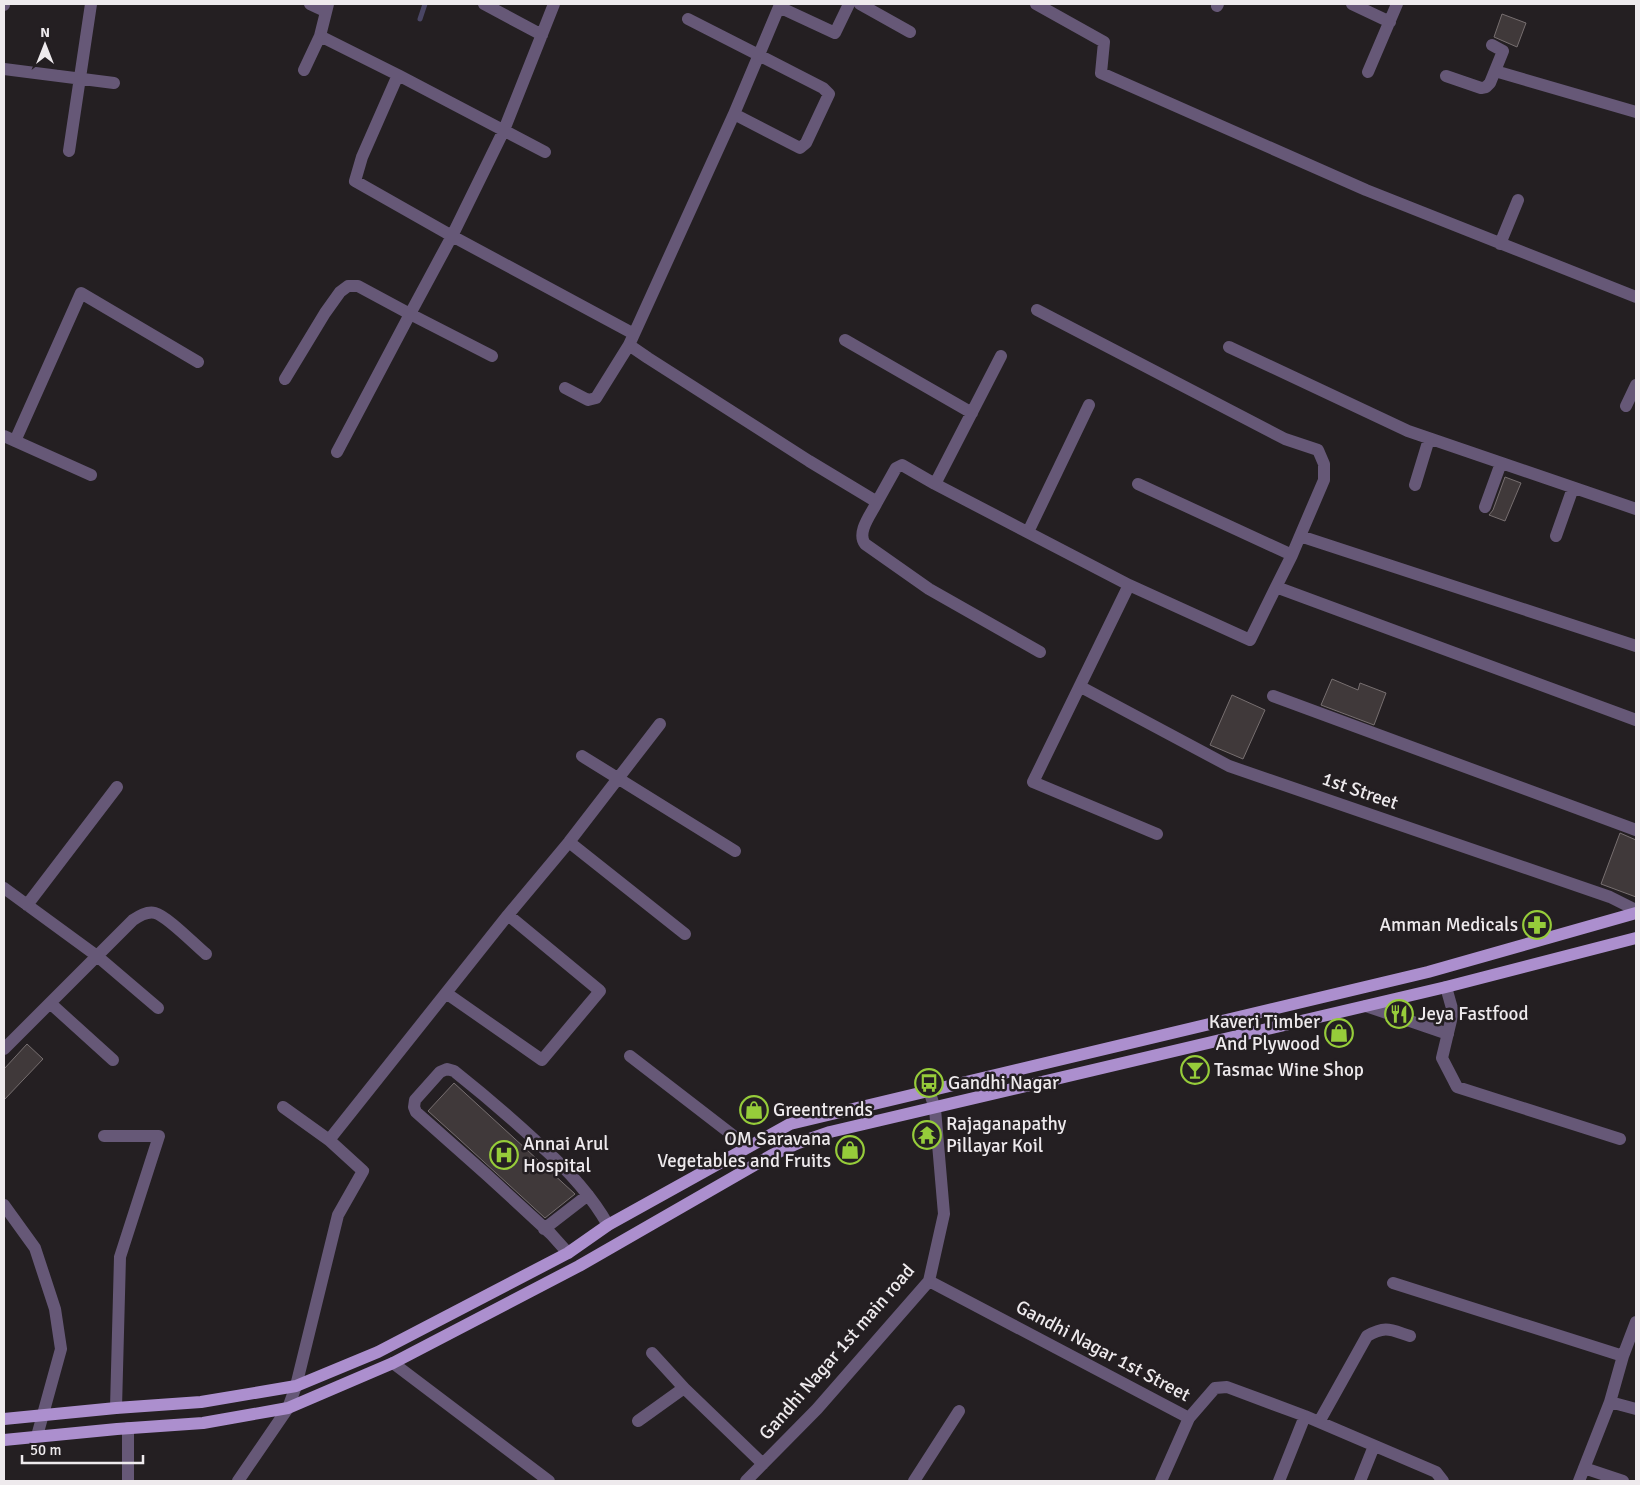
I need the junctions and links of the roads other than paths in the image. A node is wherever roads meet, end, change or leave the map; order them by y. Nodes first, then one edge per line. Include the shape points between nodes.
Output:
1 (91, 4) edge
2 (310, 4) edge
3 (484, 4) edge
4 (554, 4) edge
5 (849, 4) edge
6 (860, 4) edge
7 (1036, 4) edge
8 (1352, 4) edge
9 (1397, 4) edge
10 (327, 7) edge
11 (688, 19) dead end
12 (1390, 22) junction
13 (910, 32) dead end
14 (542, 35) junction
15 (320, 36) junction
16 (1492, 45) dead end
17 (759, 55) junction
18 (4, 69) edge
19 (304, 70) dead end
20 (1495, 70) junction
21 (1368, 72) dead end
22 (398, 75) junction
23 (1446, 76) dead end
24 (80, 79) junction
25 (114, 83) dead end
26 (1636, 112) edge
27 (734, 114) junction
28 (504, 130) junction
29 (69, 151) dead end
30 (545, 152) dead end
31 (1518, 200) dead end
32 (452, 236) junction
33 (1500, 244) junction
34 (1636, 297) edge
35 (1037, 310) dead end
36 (410, 314) junction
37 (632, 339) junction
38 (845, 340) dead end
39 (1229, 347) dead end
40 (492, 356) dead end
41 (1001, 356) dead end
42 (198, 362) dead end
43 (284, 379) dead end
44 (1636, 385) edge
45 (565, 388) dead end
46 (1089, 405) dead end
47 (1626, 406) dead end
48 (972, 413) junction
49 (9, 438) edge
50 (1429, 438) junction
51 (337, 452) dead end
52 (1501, 463) junction
53 (91, 475) dead end
54 (935, 484) junction
55 (1138, 484) dead end
56 (1415, 485) dead end
57 (1573, 488) junction
58 (877, 502) junction
59 (1485, 507) dead end
60 (1636, 509) edge
61 (1028, 532) junction
62 (1300, 536) junction
63 (1556, 536) dead end
64 (1292, 554) junction
65 (1130, 585) junction
66 (1276, 586) junction
67 (1636, 646) edge
68 (1040, 652) dead end
69 (1081, 687) junction
70 (1273, 696) dead end
71 (1636, 720) edge
72 (660, 724) dead end
73 (582, 756) dead end
74 (619, 779) junction
75 (117, 787) dead end
76 (1636, 830) edge
77 (1157, 834) dead end
78 (569, 842) junction
79 (735, 851) dead end
80 (4, 888) edge
81 (27, 905) junction
82 (1636, 912) edge
83 (508, 915) junction
84 (685, 934) dead end
85 (1636, 938) edge
86 (206, 954) dead end
87 (97, 956) junction
88 (1446, 987) junction
89 (446, 993) junction
90 (50, 1003) junction
91 (1366, 1006) junction
92 (158, 1008) dead end
93 (1448, 1034) junction
94 (4, 1049) edge
95 (630, 1056) dead end
96 (114, 1060) dead end
97 (929, 1090) junction
98 (283, 1107) dead end
99 (935, 1109) junction
100 (104, 1136) dead end
101 (1620, 1139) dead end
102 (329, 1140) junction
103 (748, 1147) junction
104 (588, 1195) junction
105 (4, 1205) edge
106 (608, 1225) junction
107 (544, 1228) junction
108 (568, 1252) junction
109 (929, 1281) junction
110 (1393, 1283) dead end
111 (1636, 1322) edge
112 (1410, 1336) dead end
113 (652, 1354) dead end
114 (1623, 1356) junction
115 (393, 1363) junction
116 (296, 1386) junction
117 (684, 1388) junction
118 (1610, 1402) junction
119 (116, 1408) junction
120 (288, 1408) junction
121 (1636, 1409) edge
122 (959, 1411) dead end
123 (42, 1415) junction
124 (1304, 1416) junction
125 (1189, 1418) junction
126 (4, 1419) edge
127 (638, 1421) dead end
128 (1319, 1422) junction
129 (128, 1428) junction
130 (37, 1436) junction
131 (4, 1440) edge
132 (1374, 1446) junction
133 (763, 1464) junction
134 (1584, 1468) junction
135 (128, 1481) edge
136 (238, 1481) edge
137 (549, 1481) edge
138 (746, 1481) edge
139 (914, 1481) edge
140 (1161, 1481) edge
141 (1279, 1481) edge
142 (1360, 1481) edge
143 (1443, 1481) edge
144 (1579, 1481) edge
145 (1624, 1481) edge

1 - 24 street
2 - 10 street
3 - 14 street
4 - 14 street
5 - 17 street via 834,33 779,7
6 - 13 street
7 - 33 street via 1104,42 1101,73 1366,190
8 - 12 street
9 - 12 street
10 - 15 street
11 - 17 street
12 - 21 street
14 - 28 street
15 - 19 street
15 - 22 street
16 - 20 street via 1503,52
17 - 27 street
17 - 27 street via 829,94 806,144 800,148
18 - 24 street
20 - 23 street via 1490,84 1481,88
20 - 26 street
22 - 28 street
22 - 32 street via 362,157 355,181
24 - 25 street
24 - 29 street
27 - 37 street
28 - 30 street
28 - 32 street
31 - 33 street
32 - 36 street
32 - 37 street
33 - 34 street
35 - 62 street via 1285,439 1318,450 1324,464 1324,480
36 - 40 street
36 - 43 street via 358,286 348,286 330,306
36 - 51 street
37 - 45 street via 596,398 588,400
37 - 58 street via 656,364
38 - 48 street
39 - 50 street
41 - 48 street
42 - 49 street via 81,293
44 - 47 street
46 - 61 street
48 - 54 street
49 - 53 street
50 - 52 street
50 - 56 street
52 - 57 street
52 - 59 street
54 - 58 street via 902,465 896,468
54 - 61 street
55 - 64 street
57 - 60 street
57 - 63 street
58 - 68 street via 862,533 865,544 929,589
61 - 65 street
62 - 64 street
62 - 67 street
64 - 66 street
65 - 66 street via 1250,640
65 - 69 street
66 - 71 street
69 - 77 street via 1033,782
69 - 82 street, 1st Street via 1229,766 1610,897
70 - 76 street
72 - 74 street
73 - 74 street
74 - 78 street
74 - 79 street
75 - 81 street
78 - 83 street
78 - 84 street
80 - 81 street
81 - 87 street
82 - 97 main road via 1428,972
83 - 89 street
83 - 89 street via 600,991 542,1060
85 - 88 main road
86 - 87 street via 155,913 141,914
87 - 90 street
87 - 92 street
88 - 91 main road
88 - 93 street via 1454,1012
89 - 102 street
90 - 94 street
90 - 96 street
91 - 93 street
91 - 99 main road
93 - 101 street via 1442,1058 1457,1087
95 - 103 street
97 - 99 street, Gandhi Nagar 1st main road
97 - 103 main road via 790,1124
98 - 102 street
99 - 109 street, Gandhi Nagar 1st main road via 944,1214
99 - 115 main road via 830,1132 772,1154 579,1266
100 - 119 street via 159,1136 120,1257
102 - 116 street via 364,1171 338,1215
103 - 106 main road
104 - 106 street
104 - 107 street
104 - 107 street via 565,1167 502,1110 454,1071 440,1072 415,1100 416,1112
105 - 123 street via 35,1248 55,1309 61,1349
106 - 108 main road
107 - 108 street
108 - 116 main road via 378,1352
109 - 125 street, Gandhi Nagar 1st Street
109 - 133 street, Gandhi Nagar 1st main road via 817,1409
110 - 114 street
111 - 114 street
112 - 128 street via 1379,1329 1367,1336
113 - 117 street
114 - 118 street
115 - 120 main road
115 - 137 street
116 - 119 main road via 201,1402
116 - 120 street
117 - 127 street
117 - 133 street
118 - 121 street
118 - 134 street
119 - 123 main road
120 - 129 main road via 204,1423
120 - 136 street
122 - 139 street
123 - 126 main road
123 - 130 street
124 - 125 street, Gandhi Nagar 1st Street via 1227,1387 1215,1388
124 - 128 street, Gandhi Nagar 1st Street
124 - 141 street
125 - 140 street
128 - 132 street, Gandhi Nagar 1st Street
129 - 130 main road
129 - 135 street
130 - 131 main road
132 - 142 street
132 - 143 street, Gandhi Nagar 1st Street via 1436,1472
133 - 138 street, Gandhi Nagar 1st main road
134 - 144 street
134 - 145 street

